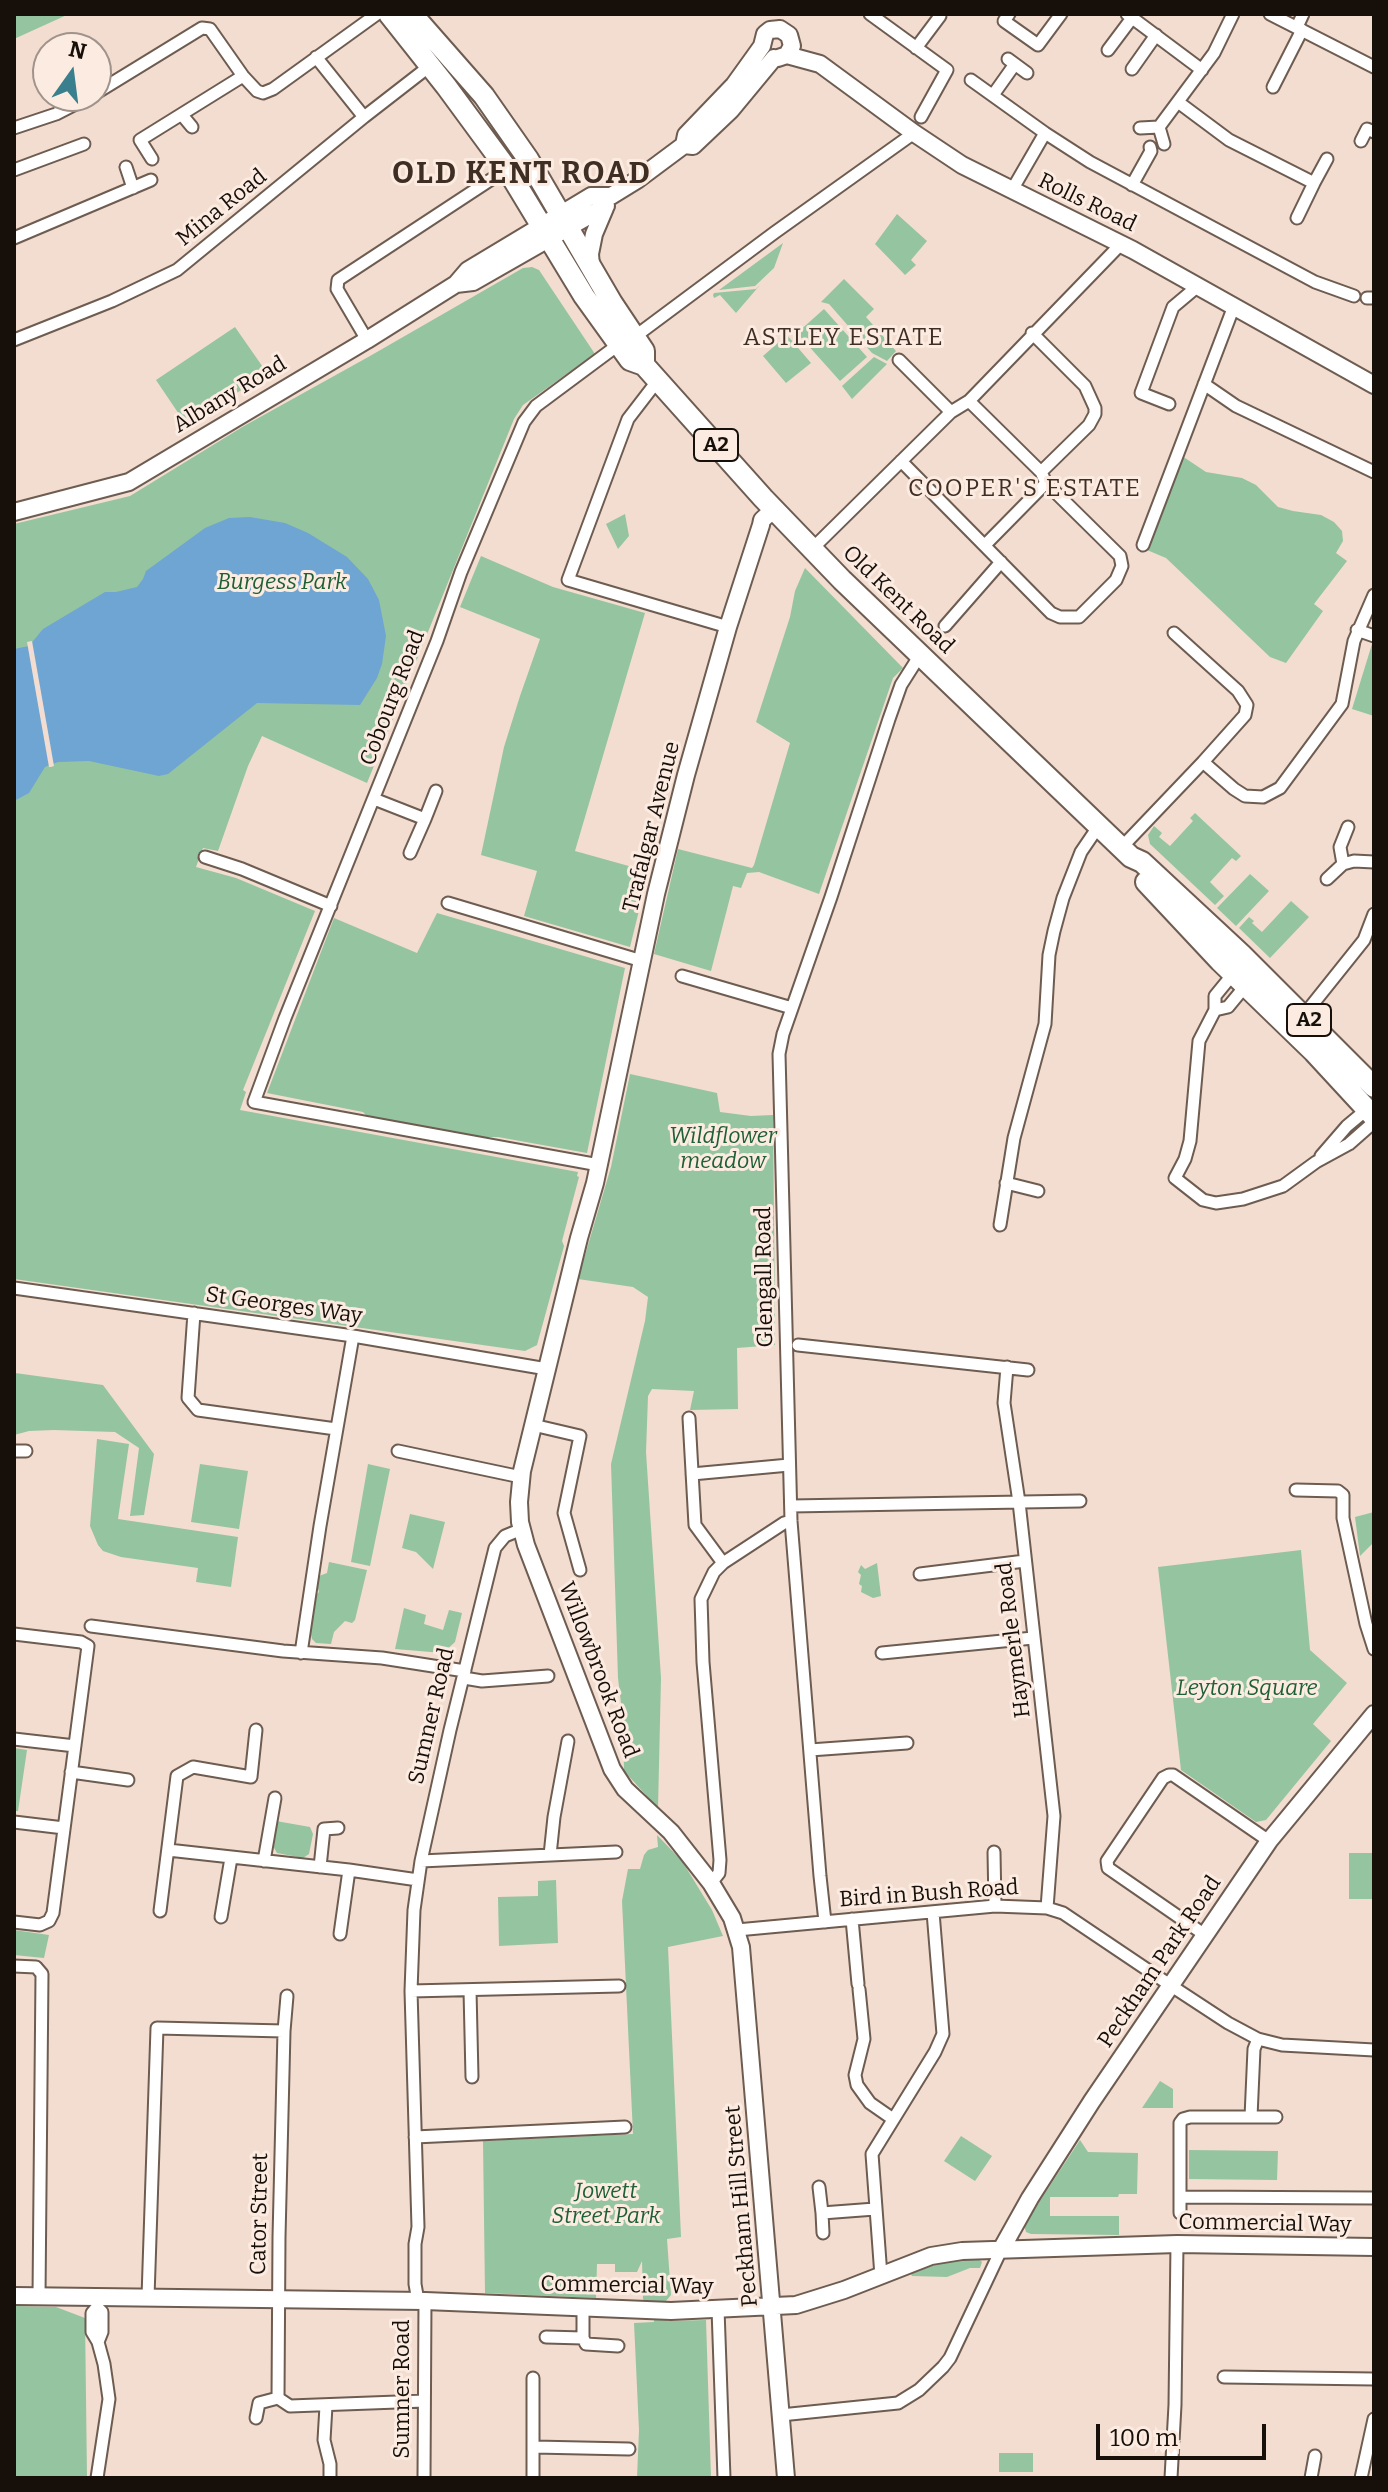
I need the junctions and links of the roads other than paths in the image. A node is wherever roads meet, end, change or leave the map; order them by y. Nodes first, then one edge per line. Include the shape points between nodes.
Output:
1 (377, 14) edge
2 (389, 14) edge
3 (412, 14) edge
4 (870, 14) edge
5 (1009, 14) edge
6 (1061, 14) edge
7 (1233, 14) edge
8 (1270, 14) edge
9 (1303, 14) edge
10 (940, 16) edge
11 (1129, 16) edge
12 (779, 22) edge
13 (431, 23) edge
14 (1299, 29) junction
15 (1156, 35) junction
16 (916, 48) junction
17 (1108, 50) dead end
18 (774, 53) junction
19 (316, 57) junction
20 (427, 61) junction
21 (1374, 67) edge
22 (1132, 69) dead end
23 (1202, 70) junction
24 (1027, 73) dead end
25 (243, 76) junction
26 (971, 80) dead end
27 (112, 83) edge
28 (1273, 87) dead end
29 (993, 95) junction
30 (1178, 102) junction
31 (60, 112) edge
32 (182, 115) junction
33 (364, 117) junction
34 (921, 117) dead end
35 (192, 127) dead end
36 (1159, 127) junction
37 (14, 128) edge
38 (1140, 128) dead end
39 (1374, 132) edge
40 (914, 133) junction
41 (1045, 133) junction
42 (1361, 141) dead end
43 (84, 144) dead end
44 (1164, 144) dead end
45 (1150, 147) dead end
46 (152, 159) dead end
47 (1327, 159) dead end
48 (126, 167) dead end
49 (507, 169) junction
50 (14, 170) edge
51 (151, 180) dead end
52 (1314, 183) junction
53 (1132, 185) junction
54 (133, 188) junction
55 (1012, 190) junction
56 (608, 201) junction
57 (1297, 218) dead end
58 (565, 222) junction
59 (546, 233) junction
60 (14, 238) edge
61 (1121, 244) junction
62 (591, 267) junction
63 (1198, 286) junction
64 (1365, 298) edge
65 (1234, 306) junction
66 (1032, 333) junction
67 (14, 340) edge
68 (367, 340) junction
69 (626, 342) junction
70 (899, 360) dead end
71 (651, 372) junction
72 (1204, 384) junction
73 (1374, 385) edge
74 (969, 401) junction
75 (1169, 404) dead end
76 (951, 412) junction
77 (901, 461) junction
78 (1374, 472) edge
79 (1044, 478) junction
80 (15, 507) edge
81 (774, 509) junction
82 (985, 545) junction
83 (1143, 545) dead end
84 (812, 549) junction
85 (1001, 562) junction
86 (1374, 595) edge
87 (945, 626) dead end
88 (728, 627) junction
89 (1357, 630) junction
90 (1174, 633) dead end
91 (1374, 636) edge
92 (920, 655) junction
93 (1203, 762) junction
94 (436, 791) dead end
95 (374, 799) junction
96 (425, 819) junction
97 (1098, 827) junction
98 (1348, 827) dead end
99 (410, 853) dead end
100 (1126, 853) junction
101 (205, 857) dead end
102 (1374, 862) edge
103 (1343, 864) junction
104 (1327, 879) dead end
105 (448, 903) dead end
106 (331, 906) junction
107 (1374, 914) edge
108 (642, 961) junction
109 (1253, 966) junction
110 (682, 976) dead end
111 (1239, 980) junction
112 (792, 1008) junction
113 (1215, 1010) junction
114 (1304, 1015) junction
115 (1374, 1087) edge
116 (1372, 1113) edge
117 (599, 1165) junction
118 (1006, 1183) junction
119 (1038, 1191) dead end
120 (1000, 1225) dead end
121 (14, 1288) edge
122 (194, 1313) junction
123 (353, 1336) junction
124 (798, 1345) dead end
125 (1007, 1367) junction
126 (547, 1369) junction
127 (1028, 1370) dead end
128 (689, 1418) dead end
129 (533, 1425) junction
130 (336, 1429) junction
131 (398, 1451) dead end
132 (789, 1465) junction
133 (692, 1474) junction
134 (521, 1477) junction
135 (1296, 1490) dead end
136 (1080, 1501) dead end
137 (1019, 1502) junction
138 (791, 1506) junction
139 (791, 1521) junction
140 (522, 1529) junction
141 (1025, 1561) junction
142 (723, 1563) junction
143 (580, 1570) dead end
144 (920, 1574) dead end
145 (91, 1626) dead end
146 (14, 1634) edge
147 (1033, 1638) junction
148 (1374, 1649) edge
149 (301, 1653) junction
150 (882, 1653) dead end
151 (464, 1674) junction
152 (548, 1676) dead end
153 (1374, 1714) edge
154 (256, 1730) dead end
155 (14, 1739) edge
156 (568, 1741) dead end
157 (907, 1743) dead end
158 (75, 1746) junction
159 (810, 1750) junction
160 (71, 1772) junction
161 (128, 1780) dead end
162 (275, 1798) dead end
163 (14, 1822) edge
164 (64, 1828) junction
165 (338, 1828) dead end
166 (1269, 1841) junction
167 (168, 1850) junction
168 (616, 1852) dead end
169 (994, 1852) dead end
170 (550, 1855) junction
171 (231, 1858) junction
172 (264, 1861) junction
173 (421, 1861) junction
174 (320, 1867) junction
175 (349, 1870) junction
176 (418, 1880) junction
177 (711, 1883) junction
178 (995, 1906) junction
179 (1047, 1908) junction
180 (160, 1911) dead end
181 (933, 1912) junction
182 (221, 1917) dead end
183 (852, 1919) junction
184 (14, 1922) edge
185 (825, 1922) junction
186 (737, 1930) junction
187 (340, 1934) dead end
188 (1205, 1935) junction
189 (14, 1966) edge
190 (1170, 1985) junction
191 (619, 1986) dead end
192 (470, 1990) junction
193 (411, 1991) junction
194 (287, 1996) dead end
195 (284, 2031) junction
196 (1258, 2039) junction
197 (1374, 2050) edge
198 (472, 2077) dead end
199 (1251, 2117) junction
200 (1276, 2117) dead end
201 (893, 2119) junction
202 (625, 2127) dead end
203 (415, 2137) junction
204 (819, 2187) dead end
205 (1180, 2197) junction
206 (1374, 2198) edge
207 (875, 2209) junction
208 (822, 2213) junction
209 (1180, 2213) dead end
210 (823, 2233) dead end
211 (1177, 2244) junction
212 (1374, 2247) edge
213 (1002, 2248) junction
214 (881, 2276) junction
215 (14, 2296) edge
216 (39, 2296) junction
217 (148, 2297) junction
218 (419, 2297) junction
219 (278, 2300) junction
220 (97, 2302) junction
221 (773, 2307) junction
222 (583, 2309) junction
223 (718, 2309) junction
224 (546, 2337) dead end
225 (583, 2338) junction
226 (618, 2346) dead end
227 (1224, 2377) dead end
228 (533, 2378) dead end
229 (1374, 2379) edge
230 (278, 2398) junction
231 (424, 2401) junction
232 (326, 2406) junction
233 (781, 2415) junction
234 (256, 2418) dead end
235 (1374, 2419) edge
236 (534, 2447) junction
237 (629, 2449) dead end
238 (1315, 2456) dead end
239 (97, 2478) edge
240 (330, 2478) edge
241 (424, 2478) edge
242 (533, 2478) edge
243 (724, 2478) edge
244 (786, 2478) edge
245 (1171, 2478) edge
246 (1311, 2478) edge
247 (1361, 2478) edge

1 - 19 street
2 - 20 highway, Old Kent Road / A2
3 - 13 highway, Old Kent Road / A2
4 - 16 street
5 - 6 street via 1004,21 1038,45
7 - 23 street
8 - 14 street
9 - 14 street
10 - 16 street
11 - 15 street
11 - 17 street
12 - 18 main road, Albany Road via 765,34
12 - 18 main road via 792,40 790,51
13 - 20 main road
13 - 58 highway, Old Kent Road / A2 via 510,133
14 - 21 street
14 - 28 street
15 - 22 street
15 - 23 street
16 - 34 street via 947,70
18 - 40 main road, Rolls Road via 820,64
18 - 56 main road, Albany Road via 716,126
19 - 25 street via 263,93
19 - 33 street
20 - 33 street, Mina Road
20 - 49 highway, Old Kent Road / A2
23 - 30 street
24 - 29 street via 1012,62
25 - 27 street via 210,29 202,28
25 - 32 street
26 - 29 street
29 - 41 street
30 - 36 street
30 - 52 street via 1229,140
31 - 37 street
32 - 35 street
32 - 46 street via 140,140
33 - 67 street, Mina Road via 177,270
36 - 38 street
36 - 44 street
39 - 42 street via 1367,129
40 - 55 main road, Rolls Road
40 - 69 street, Cobourg Road
41 - 53 street
41 - 55 street
43 - 50 street
45 - 53 street
47 - 52 street
48 - 54 street
49 - 59 highway, Old Kent Road / A2
49 - 68 street via 338,280 337,289
51 - 54 street
52 - 57 street
53 - 64 street via 1315,282
54 - 60 street
55 - 61 main road, Rolls Road
56 - 58 main road, Albany Road via 591,196
56 - 62 main road via 594,234
58 - 59 main road, Albany Road
58 - 62 highway, Old Kent Road / A2
59 - 68 main road, Albany Road via 473,282 456,284
59 - 69 highway, Old Kent Road / A2 via 584,296
61 - 63 main road, Rolls Road
61 - 66 street
62 - 69 highway, Old Kent Road / A2
63 - 65 main road, Rolls Road
63 - 75 street via 1173,307 1141,393
65 - 72 street
65 - 73 main road, Rolls Road
66 - 74 street
66 - 79 street via 1085,386 1095,408 1089,425
68 - 80 main road, Albany Road via 129,482
69 - 71 highway, Old Kent Road / A2 via 644,351
69 - 95 street, Cobourg Road via 536,406 524,422
70 - 76 street
71 - 81 highway, Old Kent Road / A2
71 - 88 street via 568,580
72 - 78 street via 1236,406
72 - 83 street
74 - 76 street
74 - 79 street
76 - 77 street
77 - 82 street
77 - 84 street
79 - 82 street via 1030,500
79 - 85 street via 1120,556 1116,580 1079,617 1060,617
81 - 84 highway, Old Kent Road / A2
81 - 88 main road, Trafalgar Avenue via 762,520
82 - 85 street
84 - 92 highway, Old Kent Road / A2
85 - 87 street
86 - 89 street
88 - 108 main road, Trafalgar Avenue
89 - 91 street
89 - 93 street via 1342,704 1280,788 1263,797 1245,796
90 - 93 street via 1247,705 1245,715
92 - 97 highway, Old Kent Road / A2
92 - 112 street, Glengall Road via 901,685
93 - 100 street
94 - 96 street
95 - 96 street
95 - 106 street, Cobourg Road
96 - 99 street
97 - 100 highway, Old Kent Road / A2
97 - 118 street via 1081,852 1054,931 1045,1024
98 - 103 street via 1340,847
100 - 109 highway, Old Kent Road / A2
100 - 111 highway, Old Kent Road / A2 via 1140,875
101 - 106 street
102 - 103 street
103 - 104 street
105 - 108 street
106 - 117 street, Cobourg Road via 254,1102
107 - 114 street via 1364,940
108 - 117 main road, Trafalgar Avenue
109 - 111 street
109 - 114 highway, Old Kent Road / A2
110 - 112 street
111 - 113 street via 1228,1007
111 - 113 street via 1215,996
111 - 116 highway, Old Kent Road / A2
112 - 132 street, Glengall Road via 779,1054
113 - 116 street via 1199,1041 1190,1141 1175,1178 1203,1200 1243,1199 1283,1186 1316,1162 1339,1134
114 - 115 highway, Old Kent Road / A2
117 - 126 main road
118 - 119 street
118 - 120 street
121 - 122 street, St Georges Way
122 - 123 street, St Georges Way
122 - 130 street via 188,1398 198,1410
123 - 126 street, St Georges Way
123 - 130 street
124 - 125 street
125 - 127 street
125 - 137 street, Haymerle Road via 1004,1403
126 - 129 main road
128 - 133 street
129 - 134 main road
129 - 143 street via 580,1436 564,1513
130 - 149 street
131 - 134 street
132 - 133 street
132 - 138 street, Glengall Road
133 - 142 street via 695,1525
134 - 140 main road
135 - 148 street via 1343,1495 1343,1518
136 - 137 street
137 - 138 street
137 - 141 street, Haymerle Road
138 - 139 street, Glengall Road
139 - 142 street
139 - 159 street, Glengall Road
140 - 151 street, Sumner Road via 505,1536 495,1548
140 - 177 main road, Willowbrook Road via 607,1757 625,1789 671,1832
141 - 144 street
141 - 147 street, Haymerle Road
142 - 177 street via 701,1599 720,1860
145 - 149 street
146 - 158 street via 88,1646
147 - 150 street
147 - 179 street, Haymerle Road via 1054,1816
149 - 151 street via 382,1658
151 - 152 street via 482,1681
151 - 173 street, Sumner Road
153 - 166 main road, Peckham Park Road
154 - 167 street via 251,1777 193,1767 177,1776
155 - 158 street
156 - 170 street
157 - 159 street
158 - 160 street
159 - 185 street, Glengall Road
160 - 161 street
160 - 164 street
162 - 172 street
163 - 164 street
164 - 184 street via 49,1921
165 - 174 street via 324,1829
166 - 188 main road, Peckham Park Road
166 - 188 street via 1173,1775 1163,1778 1115,1848 1108,1868
167 - 171 street
167 - 180 street
168 - 170 street
169 - 178 street
170 - 173 street
171 - 172 street
171 - 182 street
172 - 174 street
173 - 176 street, Sumner Road
174 - 175 street
175 - 176 street
175 - 187 street
176 - 193 street, Sumner Road
177 - 186 main road, Willowbrook Road
178 - 179 street, Bird in Bush Road
178 - 181 street, Bird in Bush Road
179 - 190 street, Bird in Bush Road via 1063,1913
181 - 183 street, Bird in Bush Road
181 - 201 street via 943,2034
183 - 185 street, Bird in Bush Road
183 - 201 street via 864,2039 857,2085 870,2103
185 - 186 street, Bird in Bush Road
186 - 221 main road, Peckham Hill Street via 745,1968
188 - 190 main road, Peckham Park Road
189 - 216 street via 36,1967 42,1974
190 - 196 street, Bird in Bush Road
190 - 213 main road, Peckham Park Road
191 - 192 street
192 - 193 street
192 - 198 street
193 - 203 street, Sumner Road
194 - 195 street, Cator Street
195 - 217 street via 157,2028
195 - 219 street, Cator Street
196 - 197 street, Bird in Bush Road
196 - 199 street
199 - 200 street
199 - 205 street via 1183,2119
201 - 207 street via 871,2156
202 - 203 street
203 - 218 street, Sumner Road
204 - 208 street
205 - 206 street
205 - 209 street
207 - 208 street
207 - 214 street
208 - 210 street
211 - 212 main road, Commercial Way
211 - 213 main road, Commercial Way
211 - 245 street
213 - 214 main road, Commercial Way via 941,2253
213 - 233 street via 950,2358 919,2390 898,2403
214 - 221 main road, Commercial Way via 817,2299
215 - 216 main road, Commercial Way
216 - 220 main road, Commercial Way
217 - 219 main road, Commercial Way
217 - 220 main road, Commercial Way
218 - 219 main road, Commercial Way
218 - 222 main road, Commercial Way
218 - 231 street, Sumner Road
219 - 230 street, Cator Street
220 - 239 street via 109,2399
221 - 223 main road, Commercial Way
221 - 233 main road, Peckham Hill Street
222 - 223 main road, Commercial Way
222 - 225 street
223 - 243 street
224 - 225 street
225 - 226 street via 586,2344
227 - 229 street
228 - 236 street
230 - 232 street via 290,2406
230 - 234 street via 259,2403
231 - 232 street
231 - 241 street, Sumner Road
232 - 240 street
233 - 244 main road, Peckham Hill Street
235 - 247 street
236 - 237 street
236 - 242 street
238 - 246 street

